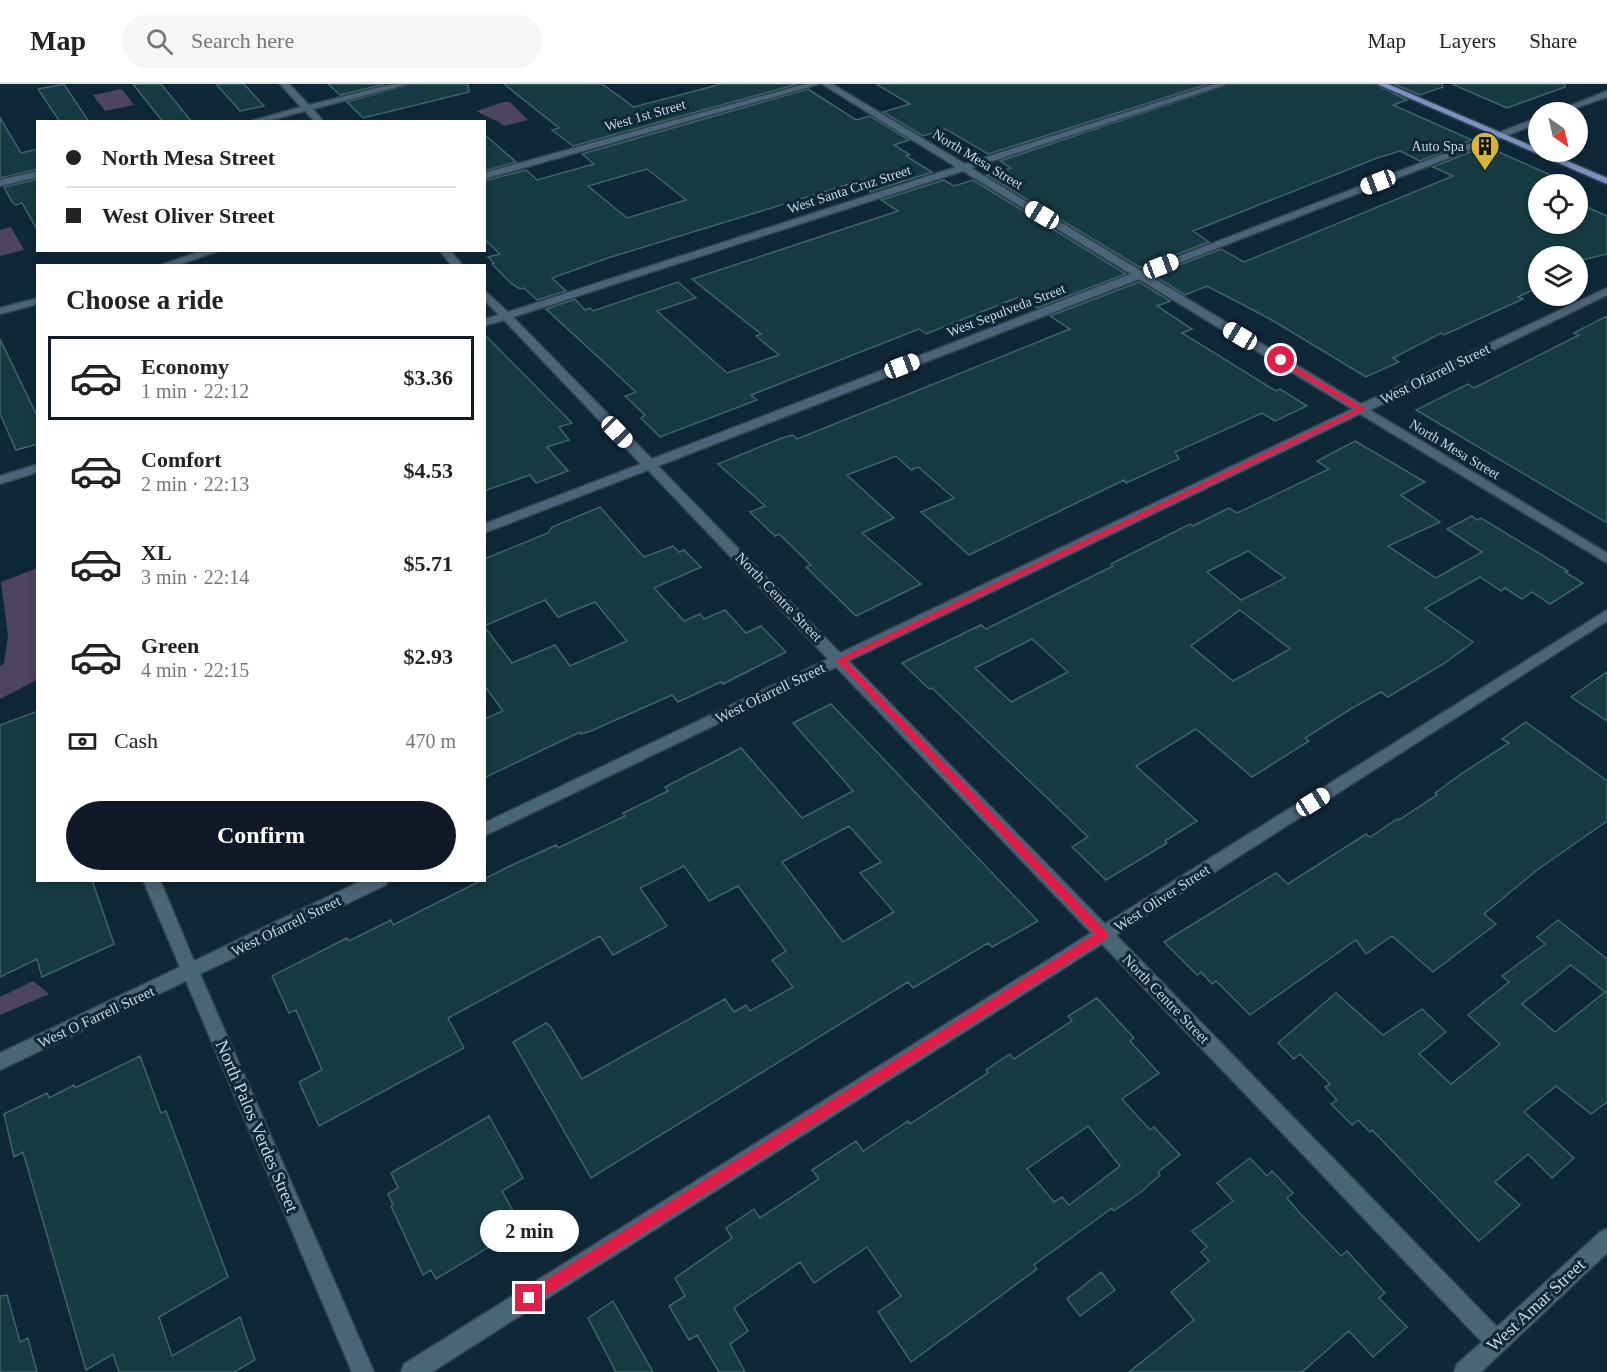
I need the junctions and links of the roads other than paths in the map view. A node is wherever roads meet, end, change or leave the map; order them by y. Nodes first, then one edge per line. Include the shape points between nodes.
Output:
1 (284, 84) edge
2 (404, 84) edge
3 (815, 84) edge
4 (826, 84) edge
5 (1223, 84) edge
6 (1381, 84) edge
7 (1607, 93) edge
8 (1584, 102) edge
9 (307, 108) junction
10 (260, 120) edge
11 (318, 120) edge
12 (1528, 124) edge
13 (1499, 135) junction
14 (964, 168) junction
15 (36, 174) edge
16 (486, 175) edge
17 (1607, 181) edge
18 (0, 183) edge
19 (209, 252) edge
20 (446, 252) edge
21 (170, 264) edge
22 (456, 264) edge
23 (1139, 275) junction
24 (1607, 291) edge
25 (486, 295) edge
26 (36, 302) edge
27 (0, 311) edge
28 (507, 316) junction
29 (486, 322) edge
30 (1362, 409) junction
31 (649, 465) junction
32 (36, 469) edge
33 (0, 480) edge
34 (486, 528) edge
35 (1607, 559) edge
36 (1607, 615) edge
37 (840, 660) junction
38 (486, 830) edge
39 (152, 882) edge
40 (377, 882) edge
41 (1103, 935) junction
42 (192, 971) junction
43 (0, 1062) edge
44 (1607, 1239) edge
45 (1497, 1342) junction
46 (363, 1372) edge
47 (412, 1372) edge
48 (1465, 1372) edge

1 - 9 street
2 - 9 street
3 - 16 street, West 1st Street
4 - 14 street, North Mesa Street
5 - 14 street, West Santa Cruz Street
6 - 13 main road
7 - 8 street
9 - 10 street
9 - 11 street
12 - 13 street, West Sepulveda Street
13 - 17 main road
13 - 23 street, West Sepulveda Street
14 - 23 street, North Mesa Street
14 - 28 street, West Santa Cruz Street
15 - 18 street
19 - 21 street
20 - 22 street
23 - 30 street, North Mesa Street
23 - 31 street, West Sepulveda Street
24 - 30 street, West Ofarrell Street
25 - 28 street, North Centre Street
26 - 27 street
28 - 29 street, West Santa Cruz Street
28 - 31 street, North Centre Street
30 - 35 street, North Mesa Street
30 - 37 street, West Ofarrell Street
31 - 34 street, West Sepulveda Street
31 - 37 street, North Centre Street
32 - 33 street
36 - 41 street, West Oliver Street
37 - 38 street, West Ofarrell Street
37 - 41 street, North Centre Street
39 - 42 street, North Palos Verdes Street
40 - 42 street, West Ofarrell Street
41 - 45 street, North Centre Street
41 - 47 street, West Oliver Street
42 - 43 street, West O Farrell Street
42 - 46 street, North Palos Verdes Street
44 - 45 street, West Amar Street
45 - 48 street, West Amar Street

